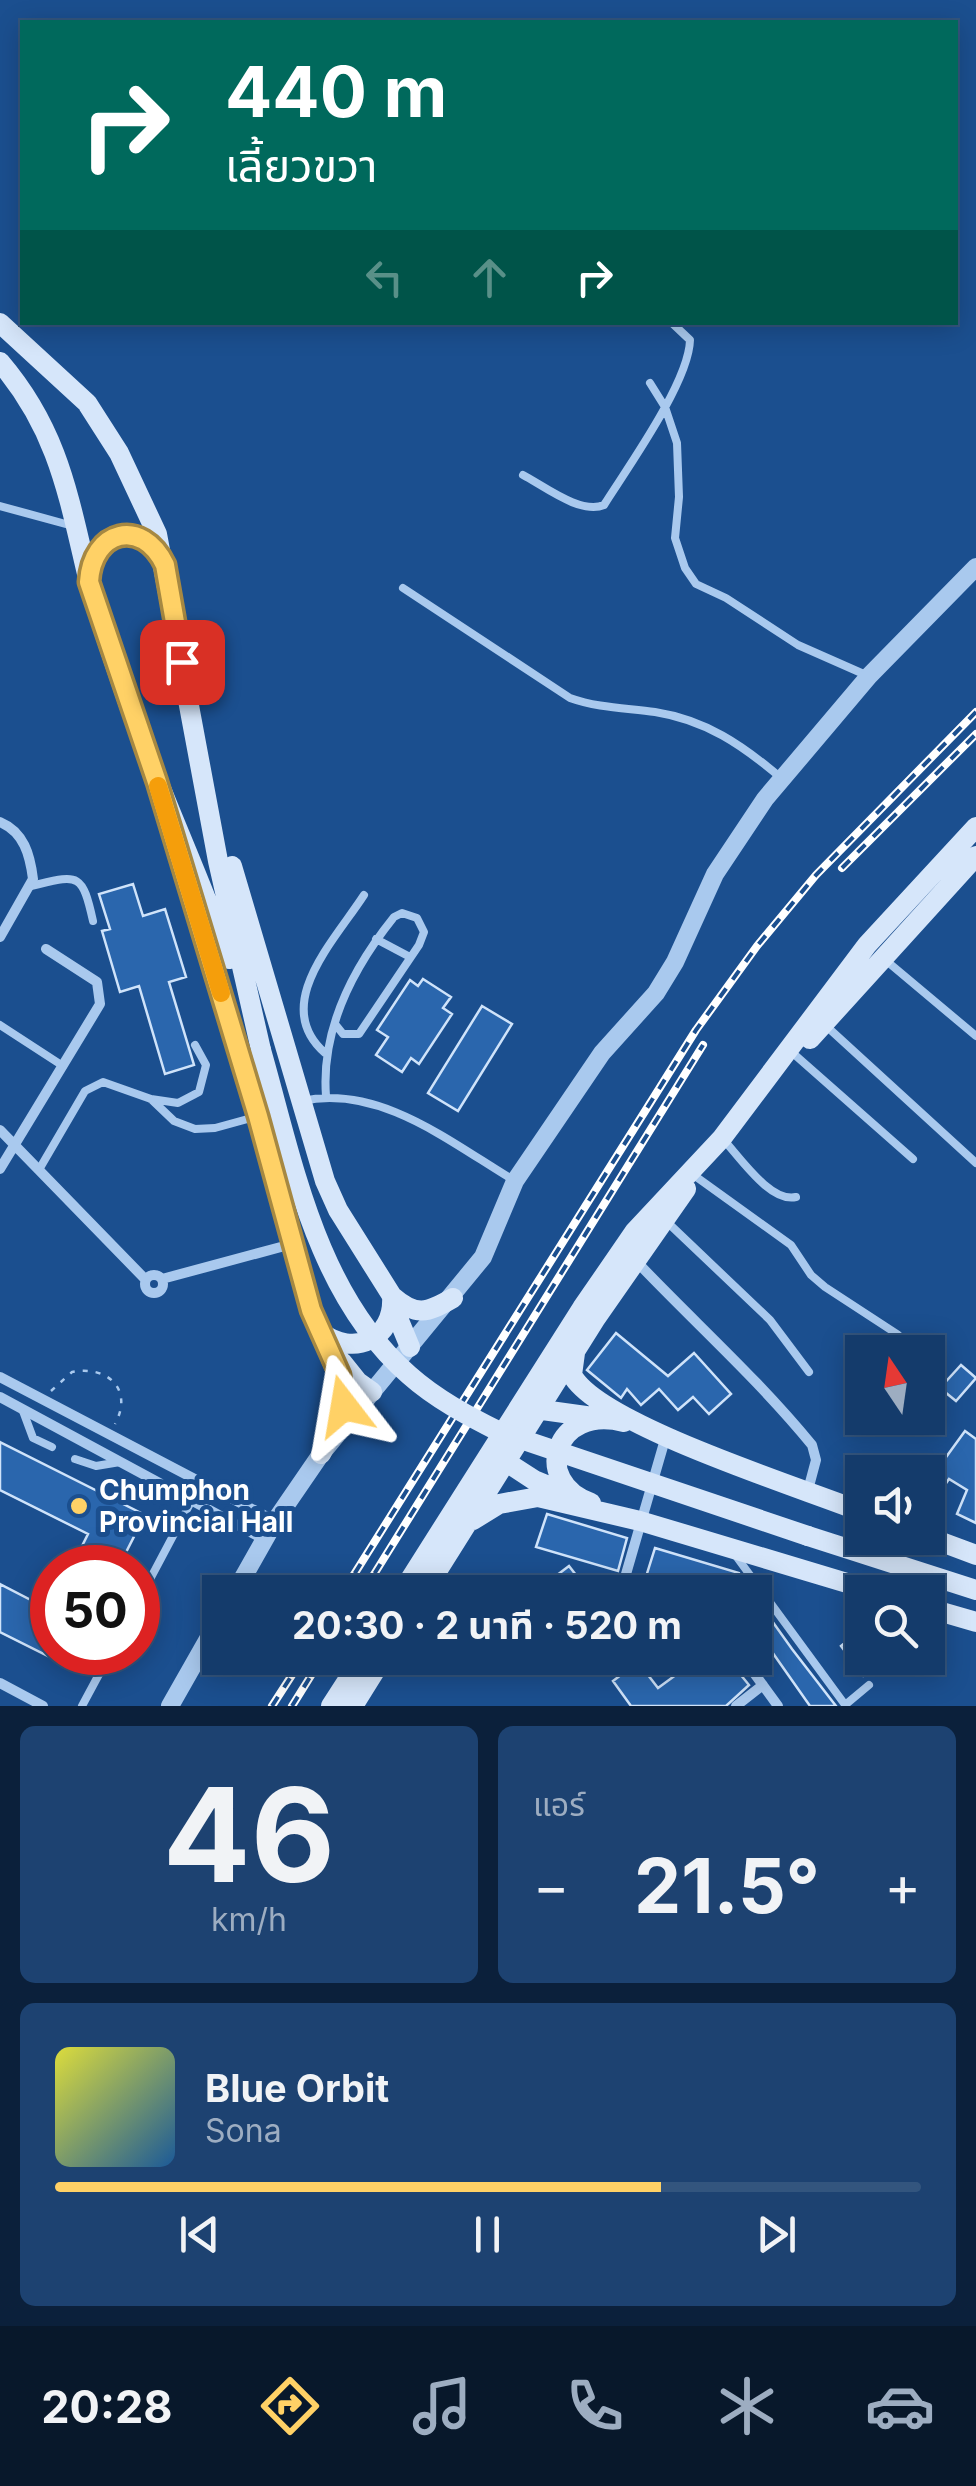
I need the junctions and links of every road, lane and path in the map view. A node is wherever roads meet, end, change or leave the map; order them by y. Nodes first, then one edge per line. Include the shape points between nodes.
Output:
1 (0, 323) edge
2 (674, 325) edge
3 (0, 362) edge
4 (650, 384) dead end
5 (665, 407) junction
6 (523, 475) dead end
7 (0, 506) edge
8 (78, 527) junction
9 (165, 565) junction
10 (976, 566) edge
11 (89, 582) junction
12 (403, 588) dead end
13 (869, 676) junction
14 (202, 768) junction
15 (782, 778) junction
16 (157, 782) junction
17 (0, 822) edge
18 (973, 834) edge
19 (976, 856) edge
20 (31, 886) junction
21 (364, 895) dead end
22 (93, 920) dead end
23 (0, 937) edge
24 (376, 939) junction
25 (46, 949) dead end
26 (410, 957) junction
27 (884, 958) junction
28 (335, 1024) junction
29 (824, 1024) junction
30 (0, 1026) edge
31 (976, 1036) edge
32 (195, 1045) dead end
33 (262, 1050) junction
34 (325, 1053) junction
35 (795, 1055) junction
36 (63, 1066) junction
37 (773, 1075) junction
38 (326, 1096) junction
39 (151, 1099) junction
40 (302, 1101) junction
41 (258, 1116) junction
42 (0, 1130) edge
43 (722, 1138) junction
44 (16, 1143) junction
45 (913, 1159) dead end
46 (976, 1163) edge
47 (700, 1167) junction
48 (40, 1168) junction
49 (0, 1169) edge
50 (515, 1181) junction
51 (796, 1197) dead end
52 (665, 1220) junction
53 (292, 1244) junction
54 (636, 1261) junction
55 (453, 1298) junction
56 (393, 1301) junction
57 (898, 1335) edge
58 (325, 1336) junction
59 (410, 1348) junction
60 (575, 1351) junction
61 (808, 1372) dead end
62 (0, 1377) edge
63 (29, 1392) junction
64 (372, 1392) junction
65 (0, 1397) edge
66 (45, 1401) junction
67 (20, 1408) junction
68 (529, 1409) junction
69 (595, 1417) junction
70 (109, 1434) junction
71 (666, 1436) junction
72 (52, 1447) dead end
73 (320, 1454) junction
74 (498, 1457) junction
75 (75, 1459) dead end
76 (120, 1462) junction
77 (808, 1490) junction
78 (578, 1499) junction
79 (192, 1500) junction
80 (845, 1505) edge
81 (275, 1521) junction
82 (640, 1521) junction
83 (465, 1526) junction
84 (265, 1540) junction
85 (945, 1543) edge
86 (731, 1549) junction
87 (976, 1555) edge
88 (160, 1560) edge
89 (244, 1575) edge
90 (414, 1575) edge
91 (435, 1575) edge
92 (625, 1575) edge
93 (845, 1583) edge
94 (976, 1590) edge
95 (945, 1613) edge
96 (976, 1622) edge
97 (202, 1650) edge
98 (99, 1675) edge
99 (351, 1675) edge
100 (372, 1675) edge
101 (756, 1675) edge
102 (0, 1683) edge
103 (764, 1685) junction
104 (870, 1686) dead end
105 (845, 1705) edge
106 (42, 1706) edge
107 (82, 1706) edge
108 (170, 1706) edge
109 (332, 1706) edge
110 (353, 1706) edge
111 (736, 1706) edge
112 (778, 1706) edge

1 - 9 main road via 72,386 101,422 150,516
2 - 5 lane via 690,340 690,353
3 - 8 main road via 50,434
4 - 5 lane
5 - 6 lane via 604,504 582,505
5 - 13 lane via 677,443 675,538 696,584 798,646
7 - 8 lane
8 - 11 main road
9 - 11 main road via 151,544 118,536 98,549
9 - 14 main road
10 - 13 street
11 - 16 main road
12 - 15 lane via 570,698 711,727
13 - 15 street
14 - 33 main road
14 - 40 main road
15 - 50 street via 714,874 656,992 602,1053
16 - 33 main road
16 - 41 main road
17 - 20 street via 26,847
18 - 37 main road via 867,945
19 - 27 main road
20 - 22 lane via 79,879
20 - 23 street
21 - 34 lane via 304,988 301,1006 311,1041
24 - 26 lane
24 - 26 lane via 394,917 417,918 424,932
24 - 28 lane
25 - 36 street via 97,982 101,994
26 - 28 lane via 359,1034 343,1034
27 - 29 main road
27 - 31 lane
28 - 34 lane
29 - 35 main road
29 - 46 lane
30 - 36 lane
32 - 39 lane via 206,1065 199,1092 178,1103
33 - 94 main road, bridge via 323,1252 360,1318 409,1375 500,1432
34 - 38 lane
35 - 37 main road
35 - 45 lane
36 - 44 street
37 - 43 main road
38 - 40 lane
38 - 50 lane via 382,1106
39 - 41 lane via 174,1121 195,1129
39 - 48 lane via 102,1082 85,1091
40 - 56 main road via 338,1210
41 - 53 main road
42 - 44 street
43 - 47 main road
43 - 51 lane via 779,1194
44 - 48 street
44 - 49 street
47 - 52 main road
47 - 57 lane via 790,1245 825,1287
47 - 68 main road via 635,1231
48 - 53 street via 155,1293 162,1279
50 - 55 street via 483,1258
52 - 54 main road
52 - 61 lane via 779,1329
53 - 58 main road
54 - 60 main road
54 - 77 street via 812,1445 816,1460
55 - 56 main road via 418,1313
55 - 59 street
56 - 58 main road via 388,1323 374,1339 347,1346
56 - 59 main road
58 - 64 main road via 350,1375
58 - 73 main road via 345,1394
59 - 64 street
60 - 68 main road
60 - 71 main road via 572,1376 588,1396
62 - 63 street
63 - 66 street
63 - 67 street
64 - 73 street
65 - 67 street
66 - 70 street
66 - 70 path via 72,1372 104,1372 116,1382 122,1406
67 - 72 lane via 32,1438
67 - 76 street
68 - 69 main road
68 - 74 main road
69 - 71 main road
69 - 78 main road via 568,1431 557,1456 562,1481
70 - 81 street
71 - 77 main road
71 - 82 street
73 - 81 street
74 - 78 main road
74 - 83 main road
74 - 90 main road
75 - 76 lane via 96,1466
76 - 79 street
77 - 80 main road
78 - 82 main road
79 - 84 street
79 - 88 lane
81 - 84 street
82 - 83 main road via 538,1496 498,1504
82 - 86 main road
82 - 92 street
83 - 91 main road
84 - 89 street
85 - 87 main road
86 - 93 main road
86 - 105 lane
95 - 96 main road
97 - 108 street
98 - 107 lane
99 - 109 main road
100 - 110 main road
101 - 103 street
102 - 106 street
103 - 111 street
103 - 112 street
104 - 105 lane

